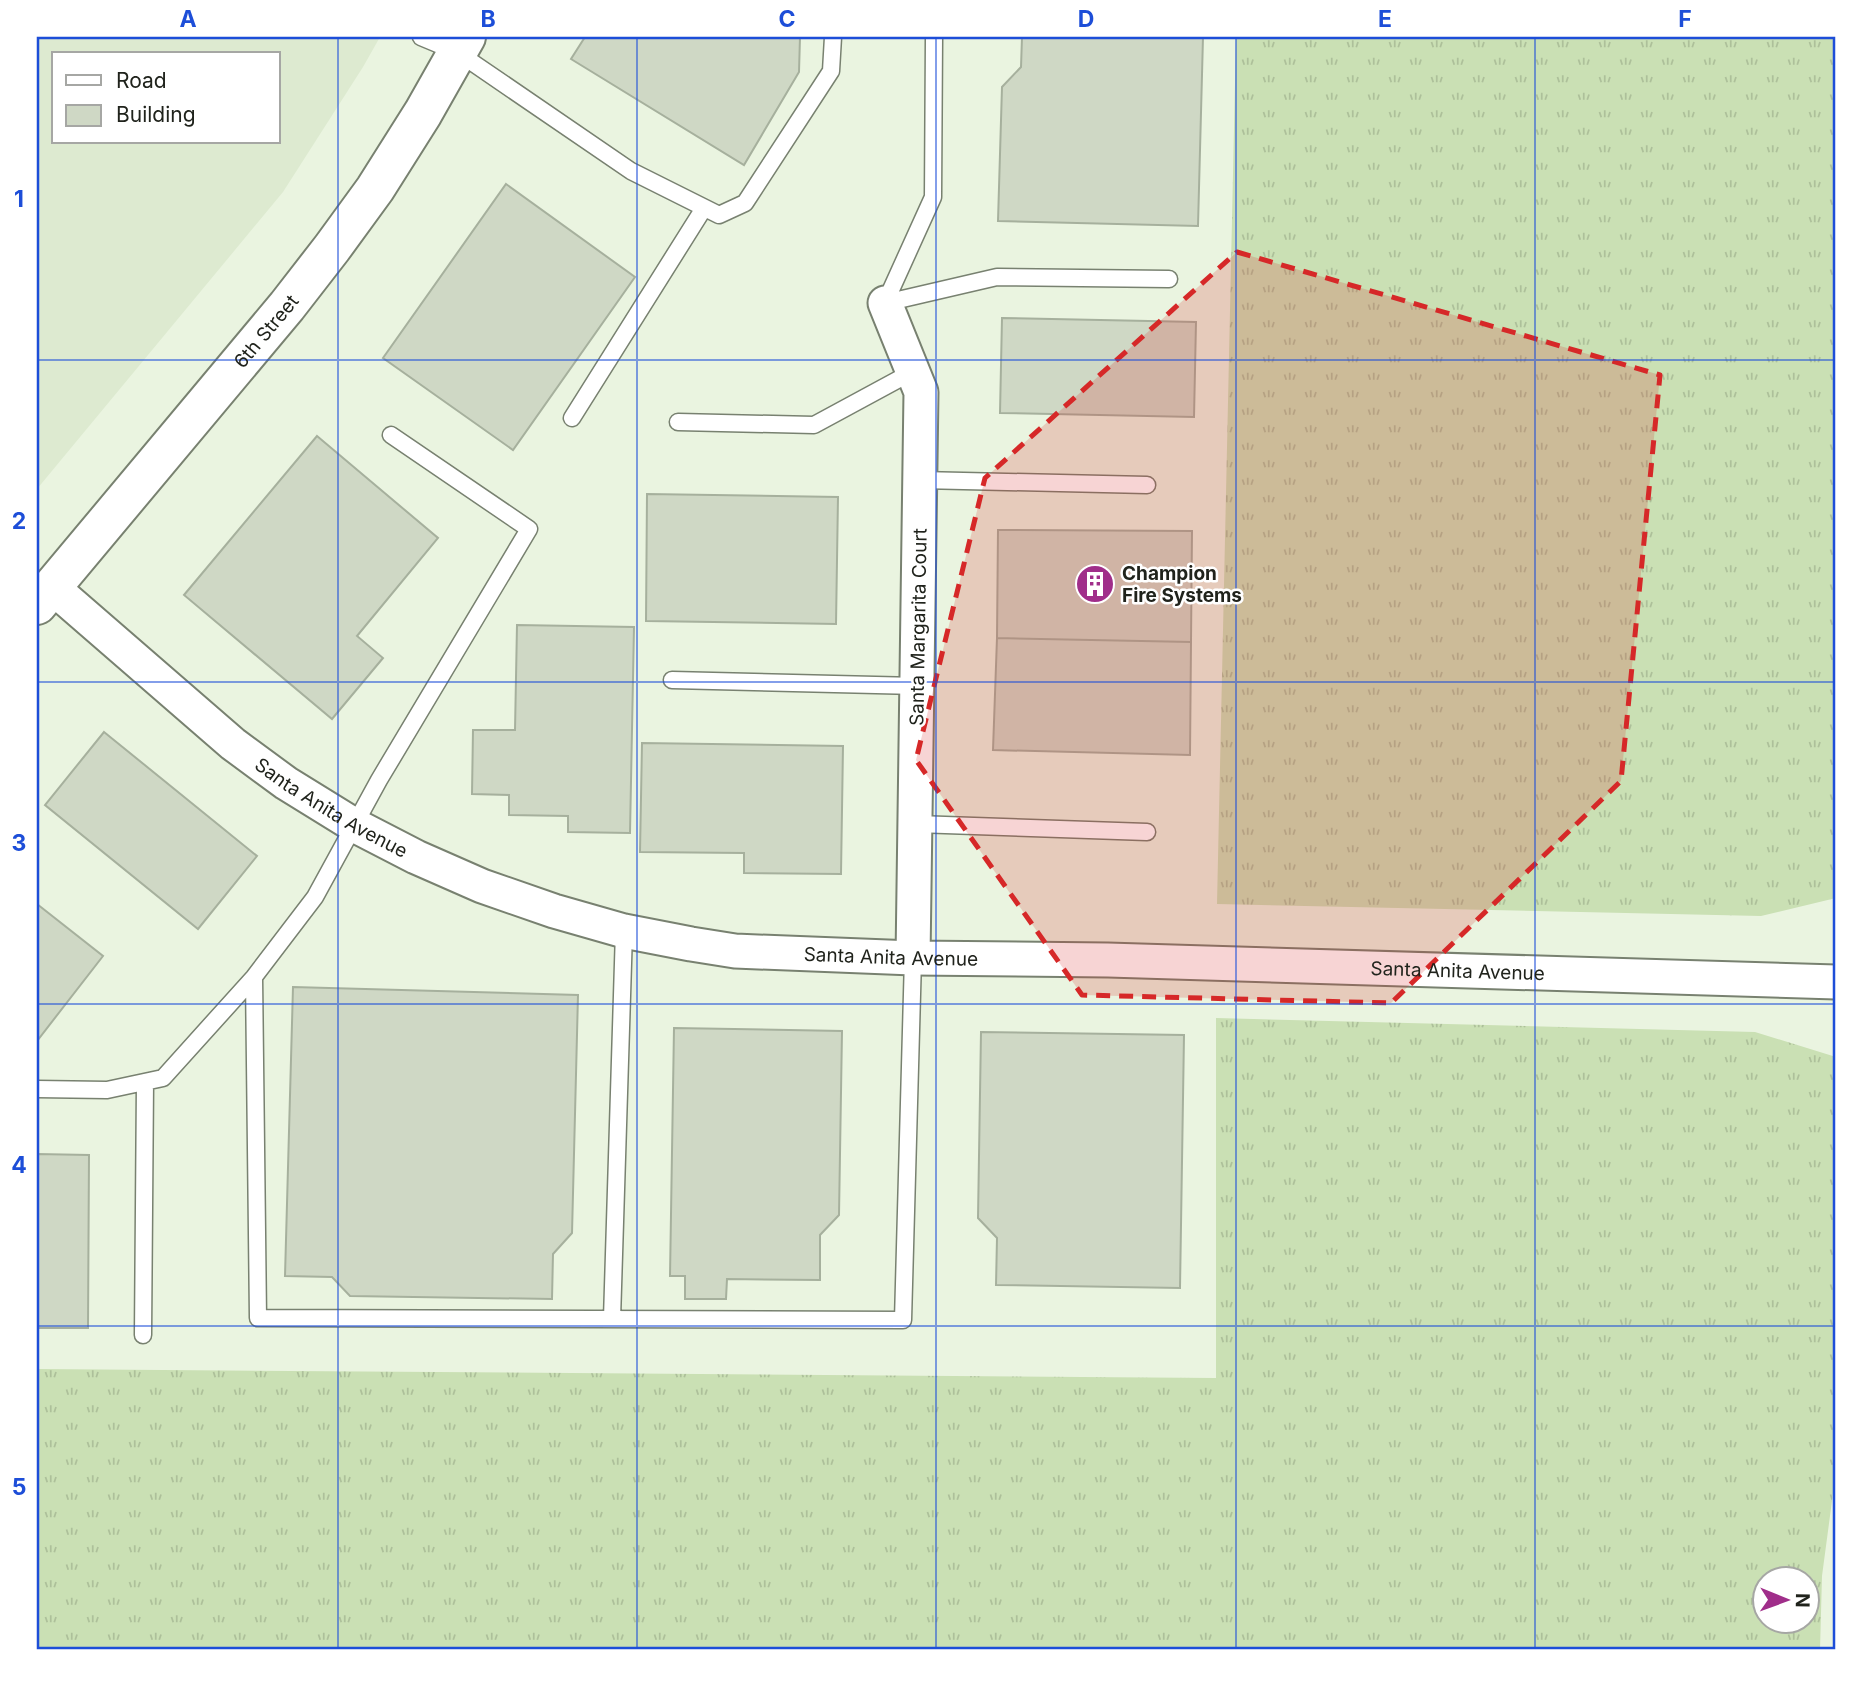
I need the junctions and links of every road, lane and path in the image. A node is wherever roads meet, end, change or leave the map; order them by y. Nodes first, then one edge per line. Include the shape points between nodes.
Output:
1 (421, 37) edge
2 (834, 37) edge
3 (934, 37) edge
4 (461, 45) edge
5 (704, 208) junction
6 (1169, 279) dead end
7 (885, 303) junction
8 (912, 372) junction
9 (572, 418) dead end
10 (678, 422) dead end
11 (391, 435) dead end
12 (919, 480) junction
13 (1147, 485) dead end
14 (44, 590) edge
15 (673, 680) dead end
16 (917, 686) junction
17 (916, 824) junction
18 (354, 825) junction
19 (1147, 832) dead end
20 (624, 931) junction
21 (913, 958) junction
22 (254, 977) junction
23 (1836, 982) edge
24 (145, 1082) junction
25 (37, 1089) edge
26 (612, 1319) junction
27 (142, 1335) dead end

1 - 4 lane
2 - 5 lane via 831,71 745,203 719,215
3 - 7 lane via 933,197
4 - 5 lane via 631,171
4 - 14 street, 6th Street via 375,189 332,248 270,328
5 - 9 lane
6 - 7 lane via 997,277
7 - 8 street, Santa Margarita Court
8 - 10 lane via 814,425
8 - 12 street, Santa Margarita Court via 921,392
11 - 18 lane via 529,529
12 - 13 lane
12 - 16 street, Santa Margarita Court
14 - 18 street, Santa Anita Avenue via 233,744
15 - 16 lane
16 - 17 street, Santa Margarita Court
17 - 19 lane
17 - 21 street, Santa Margarita Court
18 - 20 street, Santa Anita Avenue via 482,886
18 - 22 lane via 315,897
20 - 21 street, Santa Anita Avenue via 735,951
20 - 26 lane
21 - 23 street, Santa Anita Avenue
21 - 26 lane via 903,1320
22 - 24 lane via 163,1078
22 - 26 lane via 258,1318
24 - 25 lane via 107,1090
24 - 27 lane

